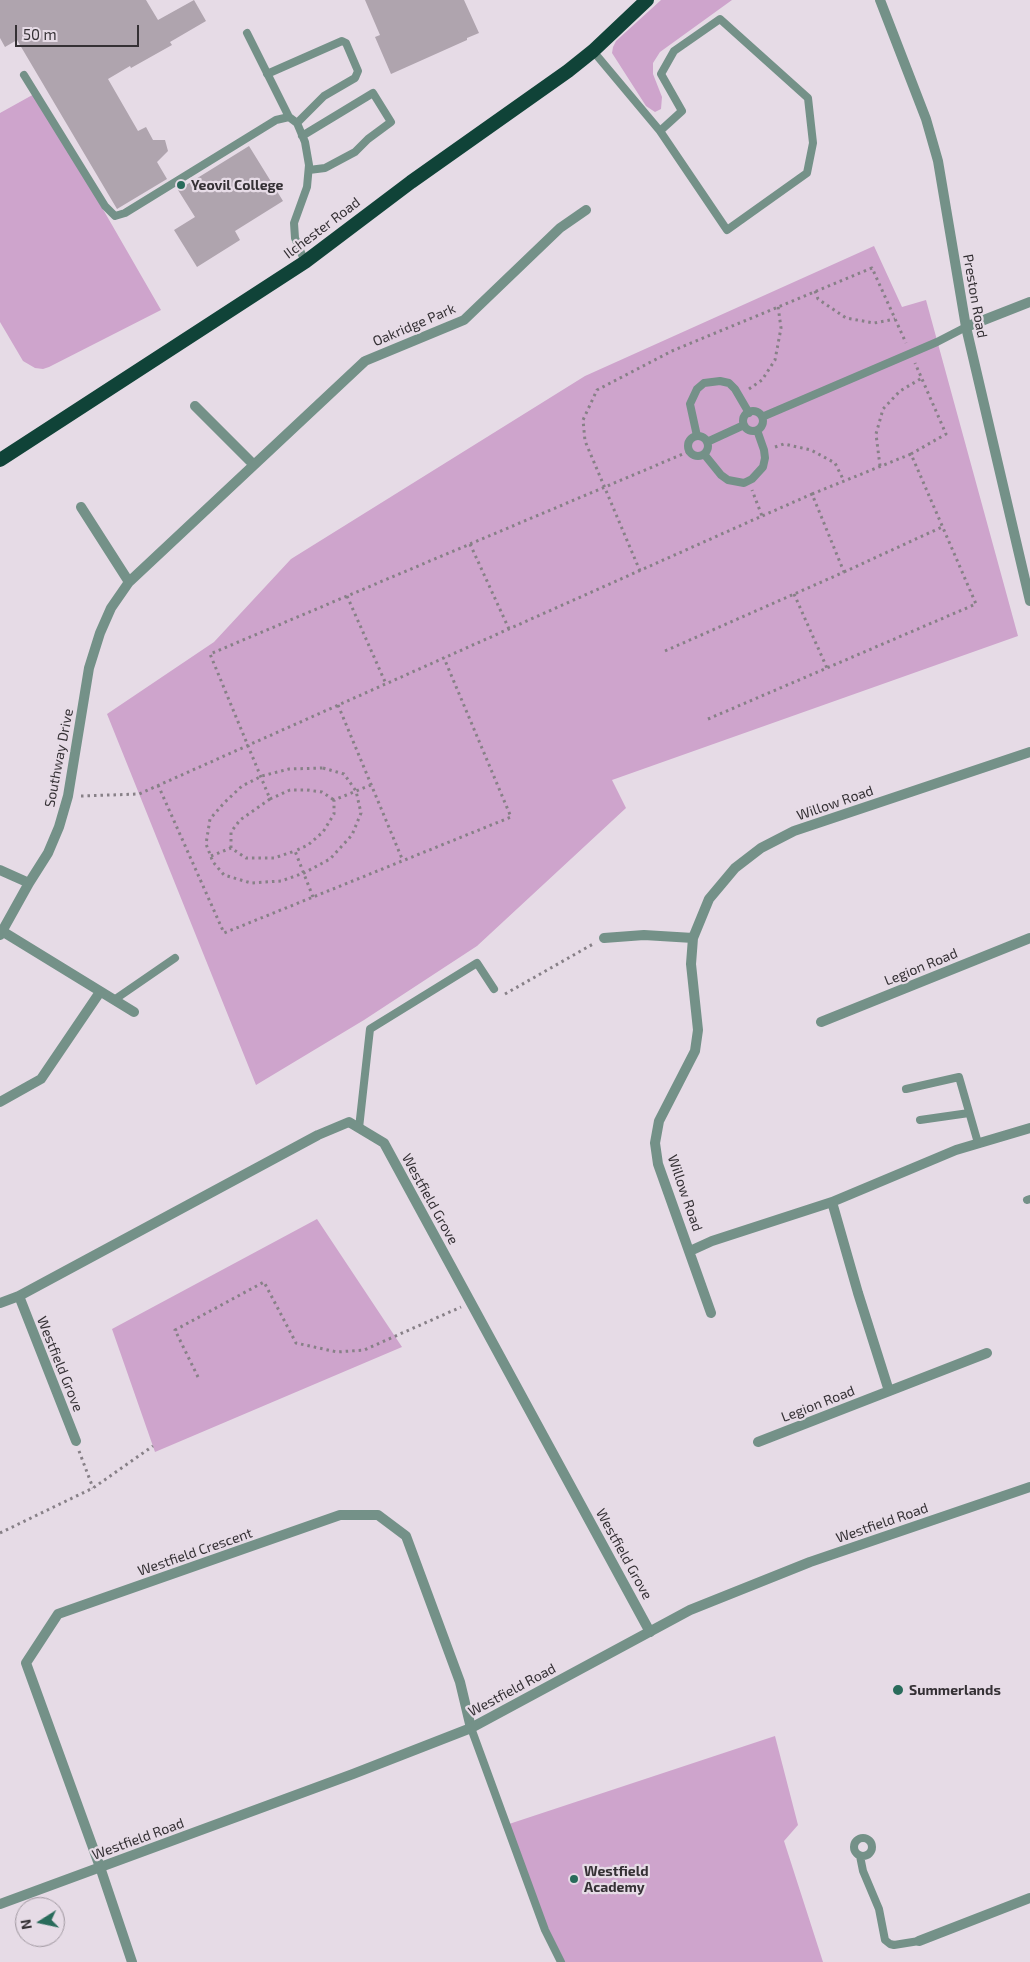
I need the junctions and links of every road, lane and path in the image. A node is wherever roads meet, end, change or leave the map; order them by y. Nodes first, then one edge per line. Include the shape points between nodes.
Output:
1 (647, 0) edge
2 (880, 0) edge
3 (247, 33) dead end
4 (593, 51) junction
5 (267, 74) junction
6 (24, 75) dead end
7 (289, 117) junction
8 (297, 123) junction
9 (660, 131) junction
10 (302, 136) junction
11 (309, 170) junction
12 (586, 210) dead end
13 (305, 262) junction
14 (814, 291) dead end
15 (1030, 302) edge
16 (778, 306) dead end
17 (895, 319) dead end
18 (966, 327) junction
19 (911, 353) junction
20 (922, 378) junction
21 (740, 396) junction
22 (195, 406) dead end
23 (749, 413) junction
24 (762, 417) junction
25 (744, 425) junction
26 (757, 430) junction
27 (697, 436) junction
28 (707, 442) junction
29 (764, 450) junction
30 (690, 451) junction
31 (704, 454) junction
32 (911, 454) junction
33 (0, 460) edge
34 (254, 465) junction
35 (880, 466) junction
36 (748, 481) junction
37 (844, 481) junction
38 (812, 494) junction
39 (81, 507) dead end
40 (762, 516) junction
41 (942, 527) junction
42 (470, 544) junction
43 (844, 572) junction
44 (129, 582) junction
45 (794, 594) junction
46 (347, 596) junction
47 (1030, 601) edge
48 (509, 630) junction
49 (665, 651) dead end
50 (444, 658) junction
51 (827, 668) junction
52 (386, 684) junction
53 (338, 705) junction
54 (708, 719) dead end
55 (248, 746) junction
56 (1030, 752) edge
57 (262, 776) junction
58 (371, 784) junction
59 (158, 785) junction
60 (356, 791) junction
61 (68, 796) junction
62 (270, 799) junction
63 (334, 800) junction
64 (231, 848) junction
65 (295, 850) junction
66 (211, 856) junction
67 (403, 861) junction
68 (0, 870) edge
69 (304, 873) junction
70 (29, 883) junction
71 (313, 897) junction
72 (1, 933) edge
73 (604, 938) joint
74 (693, 938) junction
75 (1030, 938) edge
76 (175, 958) dead end
77 (494, 989) joint
78 (100, 992) junction
79 (114, 1000) junction
80 (134, 1012) dead end
81 (822, 1022) dead end
82 (906, 1089) dead end
83 (0, 1102) edge
84 (969, 1113) junction
85 (920, 1120) dead end
86 (359, 1128) junction
87 (1030, 1128) edge
88 (978, 1143) junction
89 (832, 1202) junction
90 (690, 1251) junction
91 (19, 1296) junction
92 (470, 1302) junction
93 (0, 1303) edge
94 (712, 1313) dead end
95 (987, 1353) dead end
96 (198, 1377) dead end
97 (889, 1391) junction
98 (76, 1441) joint
99 (758, 1442) dead end
100 (153, 1446) dead end
101 (1030, 1487) edge
102 (93, 1488) junction
103 (0, 1533) edge
104 (650, 1632) junction
105 (471, 1728) junction
106 (860, 1856) dead end
107 (100, 1867) junction
108 (1030, 1898) edge
109 (0, 1904) edge
110 (919, 1941) joint
111 (132, 1962) edge
112 (561, 1962) edge

1 - 4 highway, Ilchester Road
2 - 18 street, Preston Road via 926,119 938,161
3 - 5 lane
4 - 9 lane
4 - 13 highway, Ilchester Road
5 - 7 lane
5 - 8 lane via 342,41 346,43 358,71 355,78 324,96
6 - 7 lane via 105,206 115,216 125,213 276,120
7 - 8 lane
8 - 10 lane
9 - 9 lane via 727,230 807,173 813,143 808,98 720,19 674,51 661,74 682,111
10 - 11 lane via 308,152
10 - 11 lane via 373,93 391,122 349,156 326,168
11 - 13 lane via 294,223 295,238
12 - 34 street, Oakridge Park via 560,228 464,320 364,361
13 - 33 highway, Ilchester Road
14 - 17 path via 818,299 846,318 874,324
15 - 18 street
16 - 21 path via 781,328 775,360 762,380
18 - 19 lane
18 - 47 street, Preston Road
19 - 20 path
19 - 24 lane
20 - 32 path via 946,434
20 - 35 path via 900,391 883,409 876,434
21 - 23 lane
21 - 27 lane via 720,381 704,383 697,389 690,404
22 - 34 street
23 - 24 lane via 755,412
23 - 25 lane via 744,417
24 - 26 lane via 762,424
25 - 26 lane via 749,430
25 - 28 lane
26 - 29 lane
27 - 28 lane
27 - 30 lane via 690,442
28 - 31 lane via 708,449
29 - 36 lane via 759,474
29 - 37 path via 784,444 810,450 835,463
30 - 31 lane via 698,456
30 - 42 path
31 - 36 lane via 728,480 736,483
32 - 35 path
32 - 41 path
34 - 44 street, Southway Drive
35 - 37 path
36 - 40 path
37 - 38 path
38 - 40 path
38 - 43 path
39 - 44 street
40 - 48 path
41 - 43 path
41 - 51 path via 976,604
42 - 46 path
42 - 48 path
43 - 45 path
44 - 61 street, Southway Drive via 111,608 89,668
45 - 49 path
45 - 51 path
46 - 52 path
46 - 55 path via 210,654
48 - 50 path
50 - 52 path
50 - 67 path via 511,818
51 - 54 path
52 - 53 path
53 - 55 path
53 - 58 path
55 - 57 path
55 - 59 path
56 - 74 street, Willow Road via 794,831 761,848 735,868 709,899
57 - 60 path via 289,768 323,768 344,774
57 - 62 path
57 - 66 path via 242,786 210,819 206,844
58 - 60 path
58 - 67 path
59 - 61 path via 139,794
59 - 71 path via 224,933
60 - 63 path
60 - 69 path via 361,813 352,836 330,859
61 - 70 street, Southway Drive via 48,853
62 - 63 path via 290,790 307,790 322,792
62 - 64 path via 240,820 231,832
63 - 65 path via 334,814 322,832 308,845
64 - 65 path via 246,858 274,858
64 - 66 path
65 - 69 path
66 - 69 path via 224,875 251,883 281,881
67 - 71 path
68 - 70 street
69 - 71 path
70 - 72 street, Southway Drive
72 - 78 street
73 - 74 street via 644,935
73 - 77 path via 500,997
74 - 90 street, Willow Road via 691,964 698,1030 695,1051 660,1122 655,1143 658,1164
75 - 81 street, Legion Road
76 - 79 lane
77 - 86 lane via 476,963 370,1029
78 - 79 street
78 - 83 street via 41,1078
79 - 80 street
82 - 84 lane via 959,1077
84 - 85 lane
84 - 88 lane
86 - 91 street via 349,1122 318,1135
86 - 92 street, Westfield Grove via 384,1144
87 - 88 street
88 - 89 street
89 - 90 street
89 - 97 street
90 - 94 street, Willow Road
91 - 93 street
91 - 98 street, Westfield Grove
92 - 96 path via 364,1350 337,1352 296,1343 264,1282 175,1330
92 - 104 street, Westfield Grove
95 - 97 street, Legion Road
97 - 99 street, Legion Road
98 - 102 path
100 - 102 path
101 - 104 street, Westfield Road via 810,1562 690,1610
102 - 103 path
104 - 105 street, Westfield Road
105 - 107 street, Westfield Road
105 - 107 street, Westfield Crescent via 460,1682 406,1536 378,1515 340,1515 58,1614 26,1663
105 - 112 lane via 545,1930
106 - 110 lane via 883,1923 885,1940 894,1945
107 - 109 street, Westfield Road
107 - 111 street
108 - 110 street

